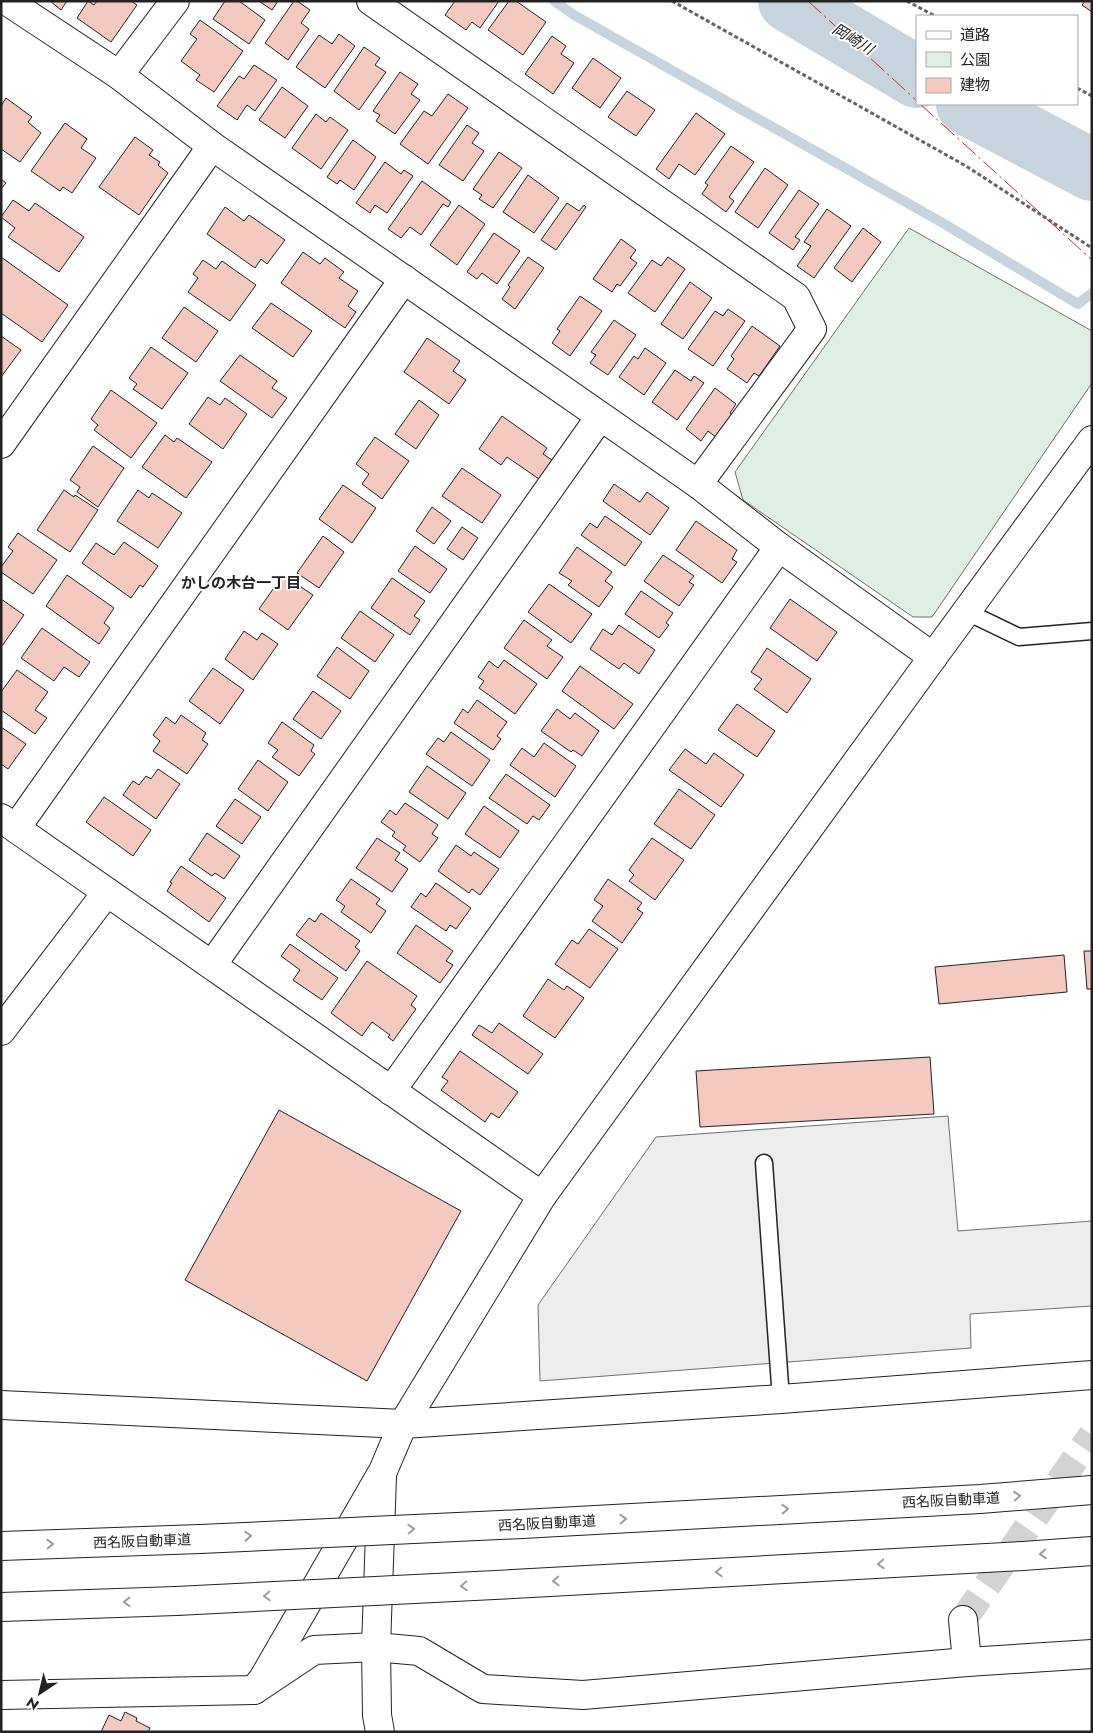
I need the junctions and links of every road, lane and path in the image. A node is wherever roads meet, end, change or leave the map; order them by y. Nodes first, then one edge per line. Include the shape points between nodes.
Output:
1 (7, 1) edge
2 (175, 1) edge
3 (371, 1) edge
4 (672, 1) edge
5 (907, 1) edge
6 (933, 15) edge
7 (119, 76) junction
8 (1078, 89) edge
9 (1092, 96) edge
10 (212, 146) junction
11 (1092, 248) edge
12 (404, 279) junction
13 (600, 417) junction
14 (1092, 440) edge
15 (1, 444) edge
16 (698, 484) junction
17 (778, 547) junction
18 (967, 612) junction
19 (1092, 631) edge
20 (933, 657) junction
21 (9, 823) edge
22 (107, 892) junction
23 (212, 965) junction
24 (1, 1031) edge
25 (391, 1091) junction
26 (764, 1163) dead end
27 (542, 1196) junction
28 (1092, 1375) edge
29 (781, 1399) junction
30 (1, 1405) edge
31 (403, 1424) junction
32 (383, 1471) junction
33 (1092, 1490) edge
34 (1, 1546) edge
35 (1092, 1551) edge
36 (1, 1607) edge
37 (963, 1620) tunnel mouth
38 (376, 1647) junction
39 (1092, 1654) edge
40 (967, 1662) junction
41 (254, 1690) junction
42 (1, 1695) edge
43 (380, 1732) edge

1 - 7 main road
2 - 7 main road
3 - 16 main road via 796,297 812,329
4 - 11 path via 966,166
5 - 6 path
7 - 10 main road
8 - 9 path
10 - 12 main road
10 - 15 main road
12 - 13 main road
12 - 21 main road
13 - 16 main road
13 - 23 main road
14 - 18 main road
16 - 17 main road
17 - 20 main road
17 - 25 main road
18 - 19 lane via 1019,637
18 - 20 main road
20 - 27 main road
21 - 22 main road
22 - 23 main road
22 - 24 main road
23 - 25 main road
25 - 27 main road
26 - 29 lane
27 - 31 main road
28 - 29 main road
29 - 31 main road
30 - 31 main road
31 - 32 main road
32 - 38 main road
32 - 41 main road
34 -> 33 main road, 西名阪自動車道, bridge via 522,1524
35 -> 36 main road, bridge via 513,1584
37 - 40 main road
38 - 40 main road via 419,1650 483,1689 583,1695
38 - 41 main road via 314,1650
38 - 43 main road
39 - 40 main road
41 - 42 main road

